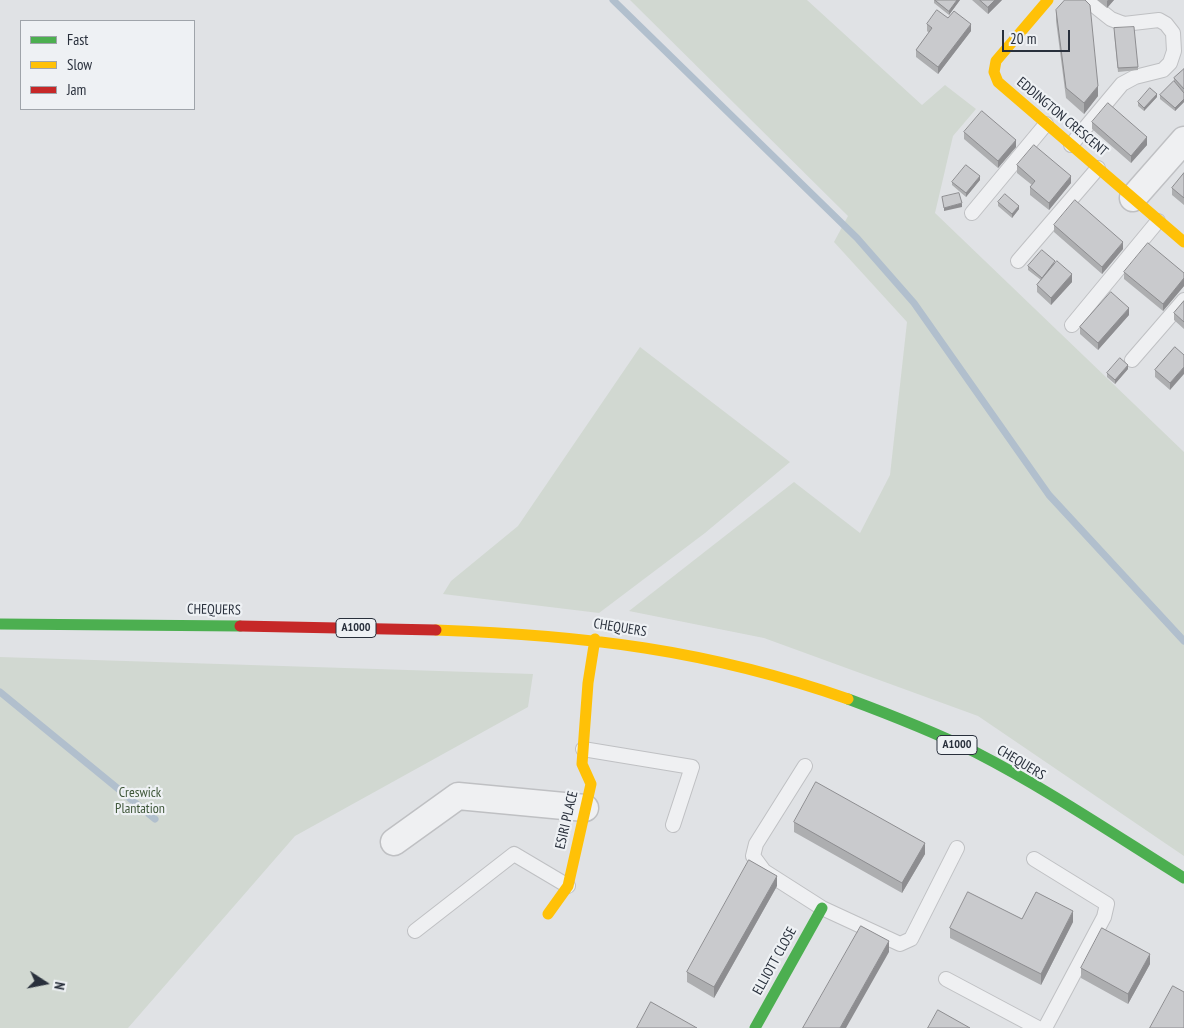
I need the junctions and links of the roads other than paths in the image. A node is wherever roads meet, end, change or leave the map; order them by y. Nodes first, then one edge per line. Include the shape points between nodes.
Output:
1 (1048, 0) edge
2 (1087, 0) edge
3 (1046, 124) junction
4 (1184, 140) edge
5 (1071, 145) junction
6 (1098, 168) junction
7 (1133, 198) junction
8 (972, 213) dead end
9 (1158, 221) junction
10 (1184, 242) edge
11 (1018, 261) dead end
12 (1184, 300) edge
13 (1072, 325) dead end
14 (1132, 360) dead end
15 (0, 624) edge
16 (595, 639) junction
17 (583, 749) junction
18 (805, 766) dead end
19 (586, 808) junction
20 (673, 825) dead end
21 (394, 842) dead end
22 (957, 848) dead end
23 (1034, 858) dead end
24 (1184, 878) edge
25 (568, 886) junction
26 (822, 908) junction
27 (548, 914) dead end
28 (415, 931) dead end
29 (946, 979) dead end
30 (755, 1028) edge
31 (1038, 1028) edge
32 (1045, 1028) edge

1 - 3 main road, EDDINGTON CRESCENT via 1003,51 994,72 998,82
2 - 5 lane via 1111,19 1124,24 1159,20 1166,24 1173,33 1174,51 1170,63 1163,70 1122,84
3 - 5 main road, EDDINGTON CRESCENT
3 - 8 lane
4 - 7 street
5 - 6 main road, EDDINGTON CRESCENT
6 - 7 main road, EDDINGTON CRESCENT
6 - 11 lane
7 - 9 main road, EDDINGTON CRESCENT
9 - 10 main road, EDDINGTON CRESCENT
9 - 13 lane
12 - 14 lane
15 - 16 main road, CHEQUERS / A1000 via 185,624 484,631
16 - 17 main road, ESIRI PLACE
16 - 24 main road, CHEQUERS / A1000 via 709,658 801,683 917,726 976,754
17 - 19 main road, ESIRI PLACE via 582,764 591,784
17 - 20 lane via 692,767
18 - 26 lane via 756,844 753,856 764,871
19 - 21 street via 458,796
19 - 25 main road, ESIRI PLACE
22 - 26 lane via 911,939 900,944
23 - 32 lane via 1107,904 1104,917
25 - 27 main road, ESIRI PLACE
25 - 28 lane via 514,854
26 - 30 main road, ELLIOTT CLOSE
29 - 31 lane

